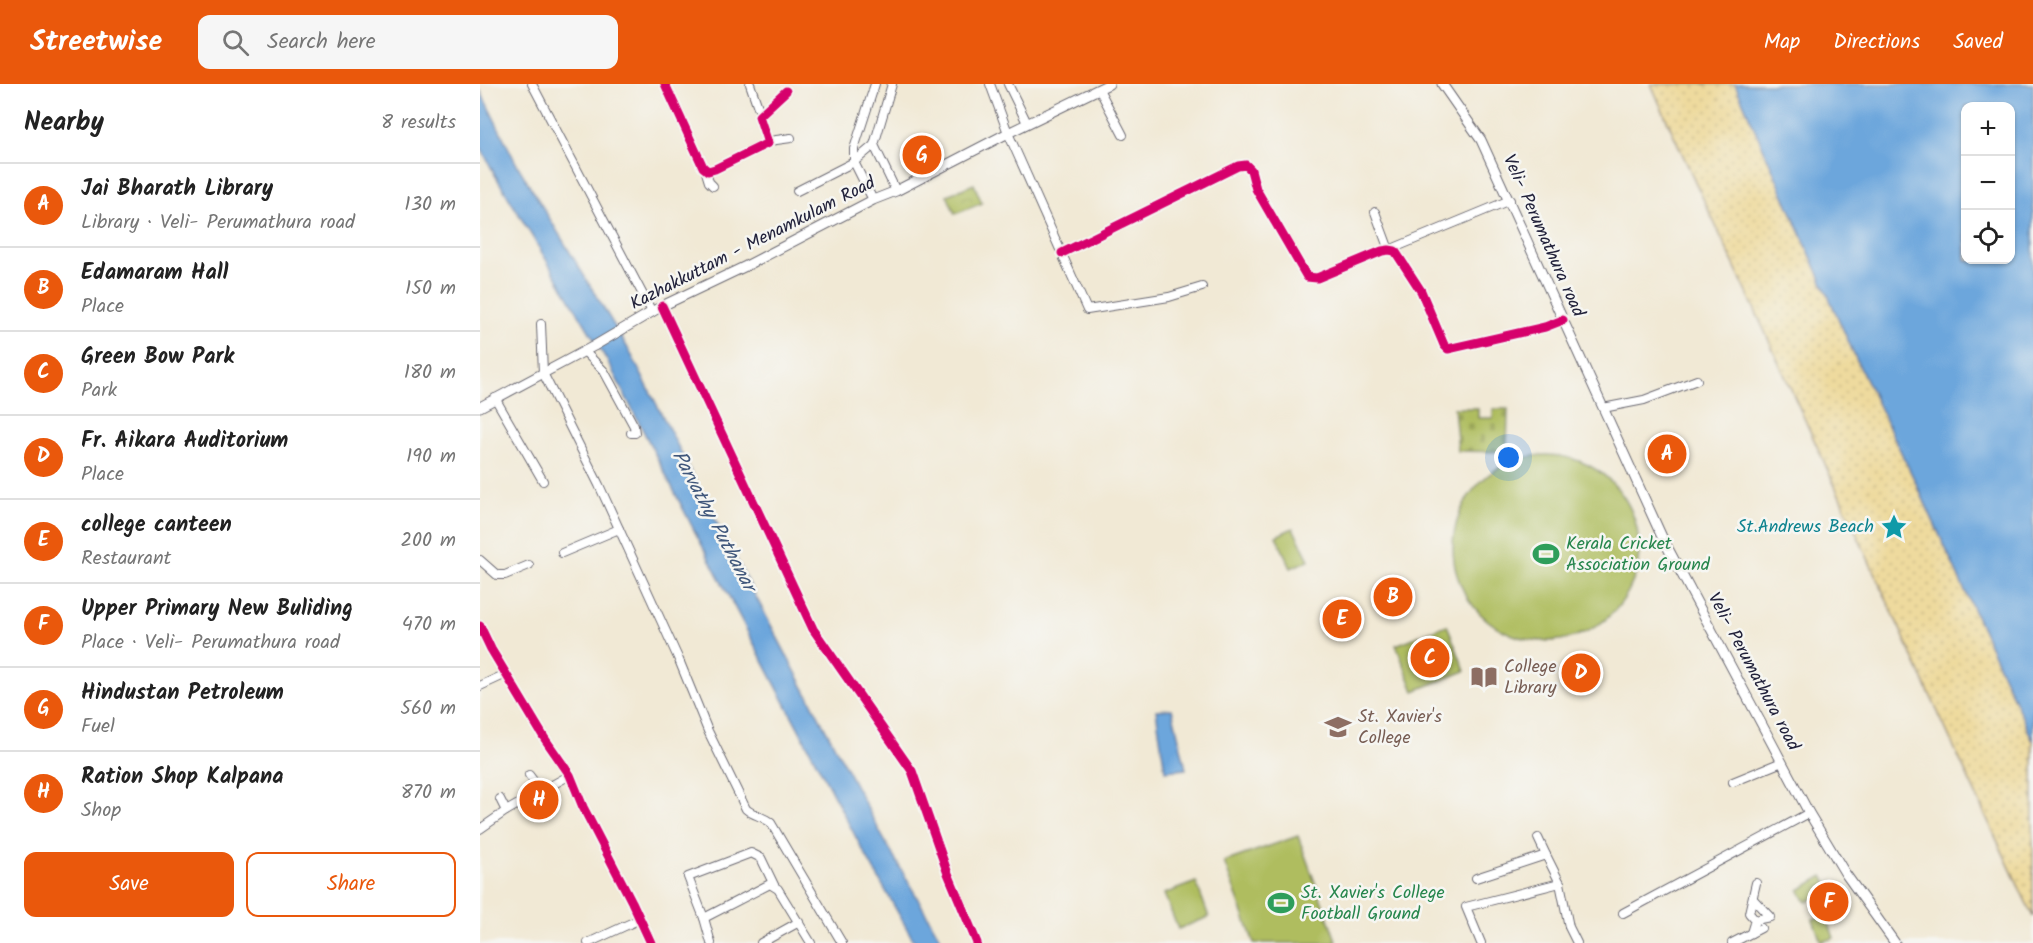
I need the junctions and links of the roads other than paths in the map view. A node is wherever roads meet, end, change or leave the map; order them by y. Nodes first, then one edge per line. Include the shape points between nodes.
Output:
1 (532, 84) edge
2 (666, 84) edge
3 (750, 84) edge
4 (875, 84) edge
5 (892, 84) edge
6 (990, 84) edge
7 (1008, 84) edge
8 (1109, 84) edge
9 (1442, 84) edge
10 (1099, 89) junction
11 (786, 91) dead end
12 (760, 114) junction
13 (1027, 123) junction
14 (1008, 133) junction
15 (1123, 135) dead end
16 (791, 138) dead end
17 (769, 141) junction
18 (874, 145) junction
19 (854, 162) junction
20 (705, 170) junction
21 (713, 186) dead end
22 (797, 191) dead end
23 (896, 191) junction
24 (873, 200) junction
25 (1510, 200) junction
26 (1375, 212) dead end
27 (1389, 249) junction
28 (1062, 253) junction
29 (1202, 287) dead end
30 (662, 306) junction
31 (652, 312) junction
32 (1563, 320) junction
33 (541, 324) dead end
34 (584, 351) junction
35 (543, 373) junction
36 (1697, 380) dead end
37 (495, 398) junction
38 (480, 407) edge
39 (1603, 408) junction
40 (631, 433) dead end
41 (543, 480) dead end
42 (619, 529) junction
43 (562, 553) dead end
44 (480, 560) edge
45 (529, 565) dead end
46 (480, 626) edge
47 (506, 674) junction
48 (480, 686) edge
49 (1782, 762) junction
50 (529, 775) dead end
51 (570, 775) junction
52 (1733, 782) dead end
53 (541, 791) junction
54 (500, 799) dead end
55 (506, 811) junction
56 (1809, 813) junction
57 (480, 829) edge
58 (1538, 838) dead end
59 (1546, 855) junction
60 (1476, 878) dead end
61 (1560, 883) junction
62 (1756, 883) dead end
63 (774, 885) junction
64 (1752, 899) junction
65 (1623, 913) dead end
66 (704, 918) junction
67 (640, 919) junction
68 (1755, 920) junction
69 (799, 922) junction
70 (1761, 928) dead end
71 (1751, 933) junction
72 (588, 943) edge
73 (651, 943) edge
74 (711, 943) edge
75 (761, 943) edge
76 (811, 943) edge
77 (842, 943) edge
78 (977, 943) edge
79 (1481, 943) edge
80 (1577, 943) edge
81 (1732, 943) edge
82 (1895, 943) edge

1 - 31 street
2 - 20 street
3 - 12 street
4 - 19 street via 854,149
5 - 18 street
6 - 14 street
7 - 13 street
8 - 10 main road, Kazhakkuttam - Menamkulam Road
9 - 25 main road, Veli- Perumathura road via 1481,140
10 - 13 main road, Kazhakkuttam - Menamkulam Road
10 - 15 street
11 - 12 street
12 - 17 street
13 - 14 main road, Kazhakkuttam - Menamkulam Road
14 - 23 main road, Kazhakkuttam - Menamkulam Road
14 - 28 street
16 - 17 street
17 - 20 street via 715,169
18 - 19 street
18 - 23 street
19 - 22 street
19 - 24 street
20 - 21 street
23 - 24 main road, Kazhakkuttam - Menamkulam Road
24 - 30 main road, Kazhakkuttam - Menamkulam Road
25 - 27 street
25 - 32 main road, Veli- Perumathura road
26 - 27 street
27 - 28 street via 1317,278 1307,277 1256,189 1251,170 1243,165
27 - 32 street via 1398,254 1421,291 1449,349
28 - 29 street via 1087,310 1169,297
30 - 31 main road, Kazhakkuttam - Menamkulam Road
30 - 78 street via 813,629 912,771
31 - 34 main road, Kazhakkuttam - Menamkulam Road
32 - 39 main road, Veli- Perumathura road
33 - 35 street
34 - 35 main road, Kazhakkuttam - Menamkulam Road
34 - 40 street via 604,371 634,426 635,433
35 - 37 main road, Kazhakkuttam - Menamkulam Road
35 - 42 street
36 - 39 street via 1644,400
37 - 38 main road, Kazhakkuttam - Menamkulam Road
37 - 41 street
39 - 49 main road, Veli- Perumathura road via 1662,537
42 - 43 street
42 - 77 street via 746,809 771,823
44 - 45 street via 497,575
46 - 47 street
47 - 48 street
47 - 51 street
49 - 52 street
49 - 56 main road, Veli- Perumathura road
50 - 53 street
51 - 53 street
51 - 67 street
53 - 55 street
54 - 55 street
55 - 57 street
56 - 65 street
56 - 82 main road, Veli- Perumathura road via 1845,873
58 - 59 street
59 - 60 street
59 - 61 street
61 - 79 street via 1466,907
61 - 80 street via 1569,927
62 - 64 street
63 - 66 street via 764,885
63 - 66 street via 761,858 751,853 688,877
63 - 69 street
64 - 68 street via 1749,914
64 - 68 street via 1770,917
66 - 74 street
67 - 72 street
67 - 73 street
68 - 71 street
69 - 75 street
69 - 76 street
70 - 71 street
71 - 81 street

